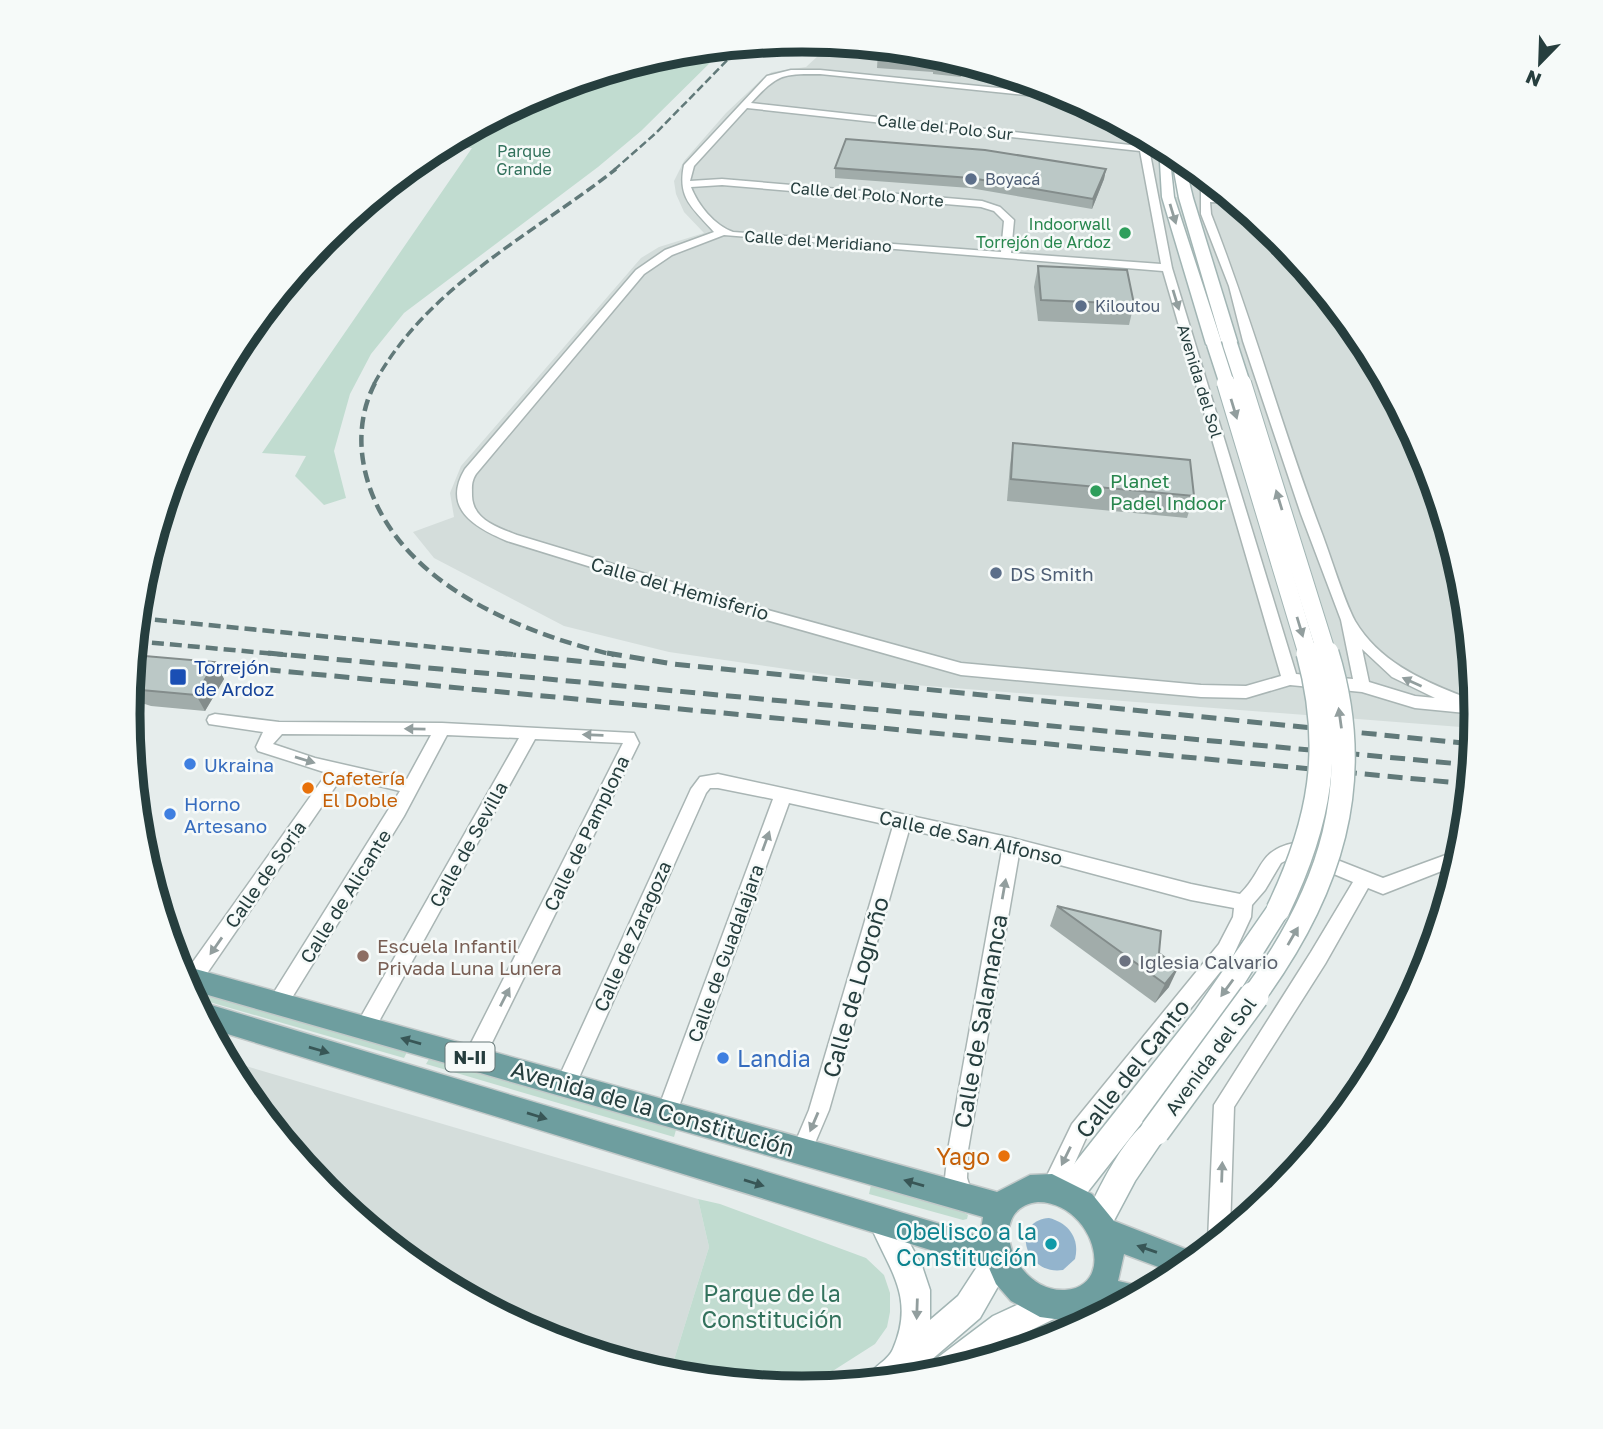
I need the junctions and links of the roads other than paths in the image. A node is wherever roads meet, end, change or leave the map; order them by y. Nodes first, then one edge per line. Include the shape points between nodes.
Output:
1 (1030, 94) edge
2 (746, 105) junction
3 (1133, 141) edge
4 (1143, 147) edge
5 (1164, 161) edge
6 (1181, 172) edge
7 (685, 184) junction
8 (1206, 190) edge
9 (1207, 200) junction
10 (1218, 200) edge
11 (723, 232) junction
12 (1213, 234) junction
13 (1006, 255) junction
14 (1167, 268) junction
15 (1223, 321) junction
16 (1222, 344) junction
17 (1348, 620) junction
18 (1290, 679) junction
19 (1362, 686) junction
20 (1464, 703) edge
21 (1464, 707) edge
22 (215, 720) dead end
23 (279, 728) junction
24 (442, 729) junction
25 (530, 733) junction
26 (338, 769) junction
27 (412, 787) junction
28 (699, 789) joint
29 (783, 794) junction
30 (903, 822) junction
31 (1012, 845) junction
32 (1447, 861) edge
33 (1363, 880) junction
34 (1243, 902) junction
35 (191, 971) edge
36 (196, 981) edge
37 (278, 1003) junction
38 (214, 1018) edge
39 (365, 1028) junction
40 (474, 1058) junction
41 (566, 1084) junction
42 (667, 1112) junction
43 (802, 1150) junction
44 (1060, 1191) junction
45 (962, 1197) junction
46 (1003, 1209) junction
47 (884, 1224) junction
48 (1102, 1226) junction
49 (1219, 1228) edge
50 (997, 1258) junction
51 (1178, 1259) edge
52 (1094, 1294) junction
53 (1116, 1296) edge
54 (1049, 1306) junction
55 (966, 1356) edge
56 (894, 1370) edge
57 (893, 1371) edge

1 - 2 street via 799,71 770,78
2 - 3 street, Calle del Polo Sur
2 - 7 street via 689,165
4 - 14 street, Avenida del Sol
5 -> 16 main road, Avenida del Sol via 1168,197
6 - 15 main road, Avenida del Sol
7 - 11 street, Calle del Meridiano via 698,210
7 - 13 street, Calle del Polo Norte via 722,182 982,204 1009,220
8 - 9 street
9 - 10 street
9 - 12 street
11 - 13 street, Calle del Meridiano
11 - 18 street, Calle del Hemisferio via 647,263 470,472 464,493 473,518 512,538 628,574 961,669 1212,691 1246,692
12 - 15 street via 1223,285
12 - 17 street
13 - 14 street, Calle del Meridiano
14 -> 18 street, Avenida del Sol
15 - 16 main road, Avenida del Sol
16 -> 44 main road, Avenida del Sol, bridge via 1316,683 1321,721 1319,796 1296,874 1278,911 1132,1114
48 -> 16 main road, Avenida del Sol, bridge via 1125,1171 1276,966 1302,922 1332,847 1342,802 1345,766 1329,660
17 - 19 street
20 -> 17 street via 1399,677 1369,650
18 - 19 street
19 - 21 street via 1415,702
22 - 23 street, Calle de Pamplona
24 -> 23 street, Calle de Pamplona
23 -> 26 street via 264,747
24 - 25 street, Calle de Pamplona
24 - 27 street, Calle de Alicante
25 - 39 street, Calle de Sevilla
40 -> 25 street, Calle de Pamplona via 631,743 628,737
26 - 27 street
26 -> 35 street, Calle de Soria
27 - 37 street, Calle de Alicante
28 - 29 street, Calle de San Alfonso via 706,782 718,781
28 - 41 street, Calle de Zaragoza
29 - 30 street, Calle de San Alfonso
42 -> 29 street, Calle de Guadalajara
30 - 31 street, Calle de San Alfonso
30 -> 43 street, Calle de Logroño via 819,1110
31 - 34 street, Calle de San Alfonso
45 -> 31 street, Calle de Salamanca via 956,1178 958,1150
32 - 33 street, Calle del Canto via 1383,886
33 - 34 street, Calle del Canto via 1294,850 1279,852 1259,886
49 -> 33 street via 1224,1105
34 -> 44 street, Calle del Canto via 1242,917 1226,950 1079,1131
36 - 37 main road, Avenida de la Constitución / N-II
37 - 39 main road, Avenida de la Constitución / N-II
38 -> 47 main road, Avenida de la Constitución / N-II
40 -> 39 main road, Avenida de la Constitución / N-II
40 - 41 main road, Avenida de la Constitución / N-II
41 - 42 main road, Avenida de la Constitución / N-II
42 - 43 main road, Avenida de la Constitución / N-II
45 -> 43 main road, Avenida de la Constitución / N-II
44 - 46 main road via 1030,1189
44 - 48 main road via 1086,1205
45 - 46 main road, Avenida de la Constitución / N-II
46 - 50 main road via 996,1224
47 - 50 main road, Avenida de la Constitución / N-II
47 -> 57 main road via 911,1271 917,1296 917,1322
51 -> 48 main road
48 - 52 main road via 1109,1257 1104,1279
50 - 54 main road via 1017,1289
50 - 56 main road via 969,1307
52 - 53 main road
52 - 54 main road via 1076,1304
54 - 55 main road via 1004,1327

